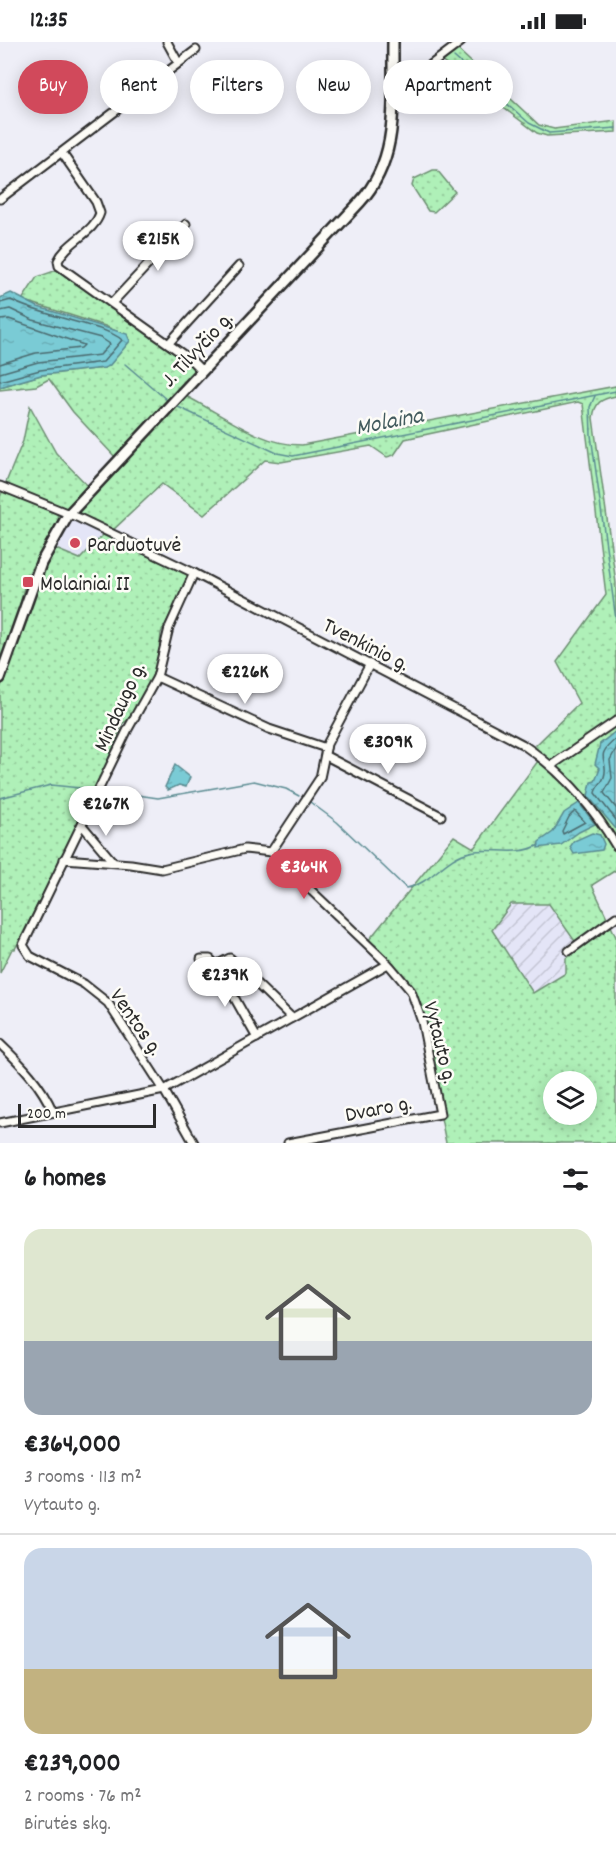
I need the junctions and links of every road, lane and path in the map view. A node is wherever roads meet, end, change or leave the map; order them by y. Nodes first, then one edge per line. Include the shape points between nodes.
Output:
1 (168, 42) edge
2 (393, 42) edge
3 (461, 42) edge
4 (195, 50) dead end
5 (177, 60) edge
6 (393, 60) edge
7 (437, 60) edge
8 (178, 62) edge
9 (112, 114) edge
10 (391, 114) edge
11 (62, 153) junction
12 (0, 199) edge
13 (186, 224) dead end
14 (239, 266) dead end
15 (112, 303) junction
16 (169, 343) junction
17 (202, 371) junction
18 (0, 486) edge
19 (68, 515) junction
20 (194, 573) junction
21 (370, 664) junction
22 (157, 676) junction
23 (0, 678) edge
24 (616, 721) edge
25 (326, 752) junction
26 (552, 765) junction
27 (441, 816) dead end
28 (82, 825) junction
29 (616, 846) edge
30 (271, 852) junction
31 (64, 859) junction
32 (113, 862) junction
33 (616, 917) edge
34 (24, 949) joint
35 (569, 951) dead end
36 (201, 959) dead end
37 (388, 964) junction
38 (216, 966) junction
39 (292, 1018) junction
40 (257, 1038) junction
41 (0, 1044) edge
42 (164, 1090) junction
43 (53, 1112) junction
44 (440, 1114) joint
45 (0, 1123) edge
46 (194, 1143) edge
47 (288, 1143) edge

1 - 5 street
2 - 6 main road, J. Tilvyčio g.
3 - 7 street
4 - 8 street
9 - 11 street
10 - 17 main road, J. Tilvyčio g. via 389,150 371,190
11 - 12 street
11 - 15 street via 100,213 62,253 58,263 67,274
13 - 15 street
14 - 16 street
15 - 16 street
16 - 17 street
17 - 19 main road, J. Tilvyčio g.
18 - 19 street, Tvenkinio g.
19 - 20 street, Tvenkinio g.
19 - 23 main road, J. Tilvyčio g. via 40,563
20 - 21 street, Tvenkinio g.
20 - 22 street, Mindaugo g. via 169,628
21 - 25 street
21 - 26 street, Tvenkinio g. via 522,744
22 - 25 street
22 - 28 street, Mindaugo g.
24 - 26 street
25 - 27 street
25 - 30 street via 320,778
26 - 29 street, Tvenkinio g. via 592,808
28 - 31 street, Mindaugo g.
28 - 32 street
30 - 32 street via 245,849 162,869
30 - 37 street, Vytauto g.
31 - 32 street
31 - 34 street, Mindaugo g. via 26,936
33 - 35 street
34 - 42 street, Ventos g. via 108,1003
36 - 38 street via 210,959
37 - 39 street
37 - 44 street, Vytauto g. via 411,991 418,1006
38 - 39 street via 230,958
38 - 40 street
39 - 40 street
40 - 42 street
41 - 43 street via 28,1071 45,1093
42 - 43 street
42 - 46 street, Ventos g.
43 - 45 street
44 - 47 street, Dvaro g.

